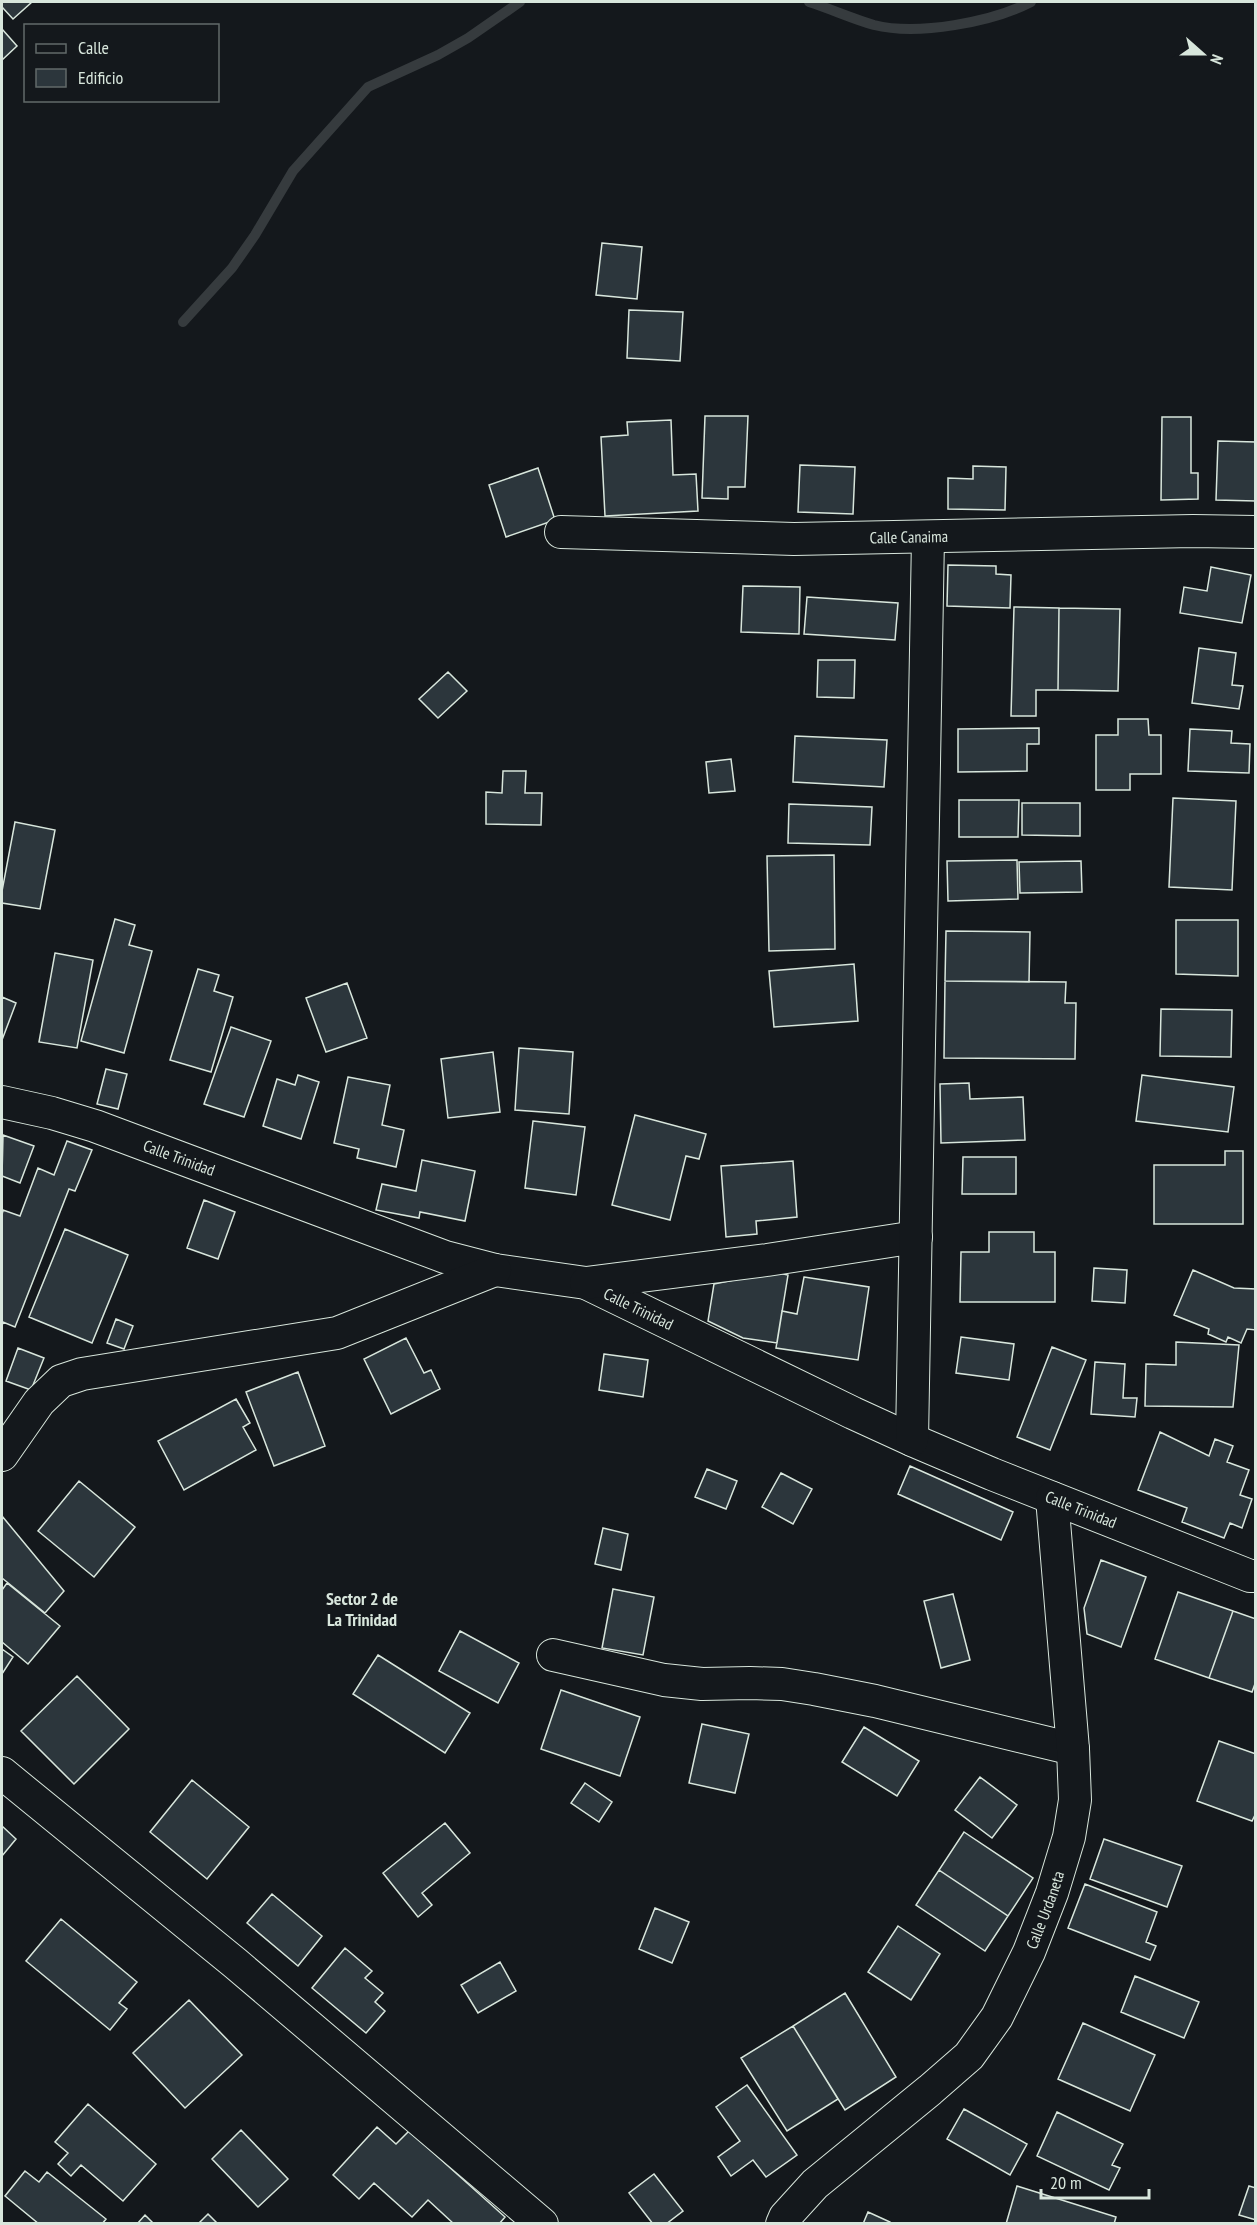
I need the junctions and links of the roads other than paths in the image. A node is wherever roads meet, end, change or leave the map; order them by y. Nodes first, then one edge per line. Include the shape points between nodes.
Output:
1 (561, 532) dead end
2 (1256, 532) edge
3 (928, 537) junction
4 (2, 1102) edge
5 (916, 1237) junction
6 (495, 1270) junction
7 (586, 1283) junction
8 (912, 1440) junction
9 (2, 1455) edge
10 (1052, 1498) junction
11 (1256, 1576) edge
12 (553, 1655) dead end
13 (1073, 1749) junction
14 (2, 1773) edge
15 (542, 2223) edge
16 (782, 2223) edge

1 - 3 street, Calle Canaima via 794,539
2 - 3 street, Calle Canaima
3 - 5 street
4 - 6 street, Calle Trinidad via 95,1126 404,1243
5 - 7 street
5 - 8 street
6 - 7 street, Calle Trinidad
6 - 9 street via 337,1333 82,1374 61,1381 39,1402
7 - 8 street, Calle Trinidad
8 - 10 street, Calle Trinidad
10 - 11 street, Calle Trinidad via 1239,1573
10 - 13 street, Calle Urdaneta
12 - 13 street via 664,1680 782,1684 814,1689
13 - 16 street, Calle Urdaneta via 1075,1800 1069,1837 1029,1952 997,2017 969,2056 815,2184
14 - 15 street via 235,1963

